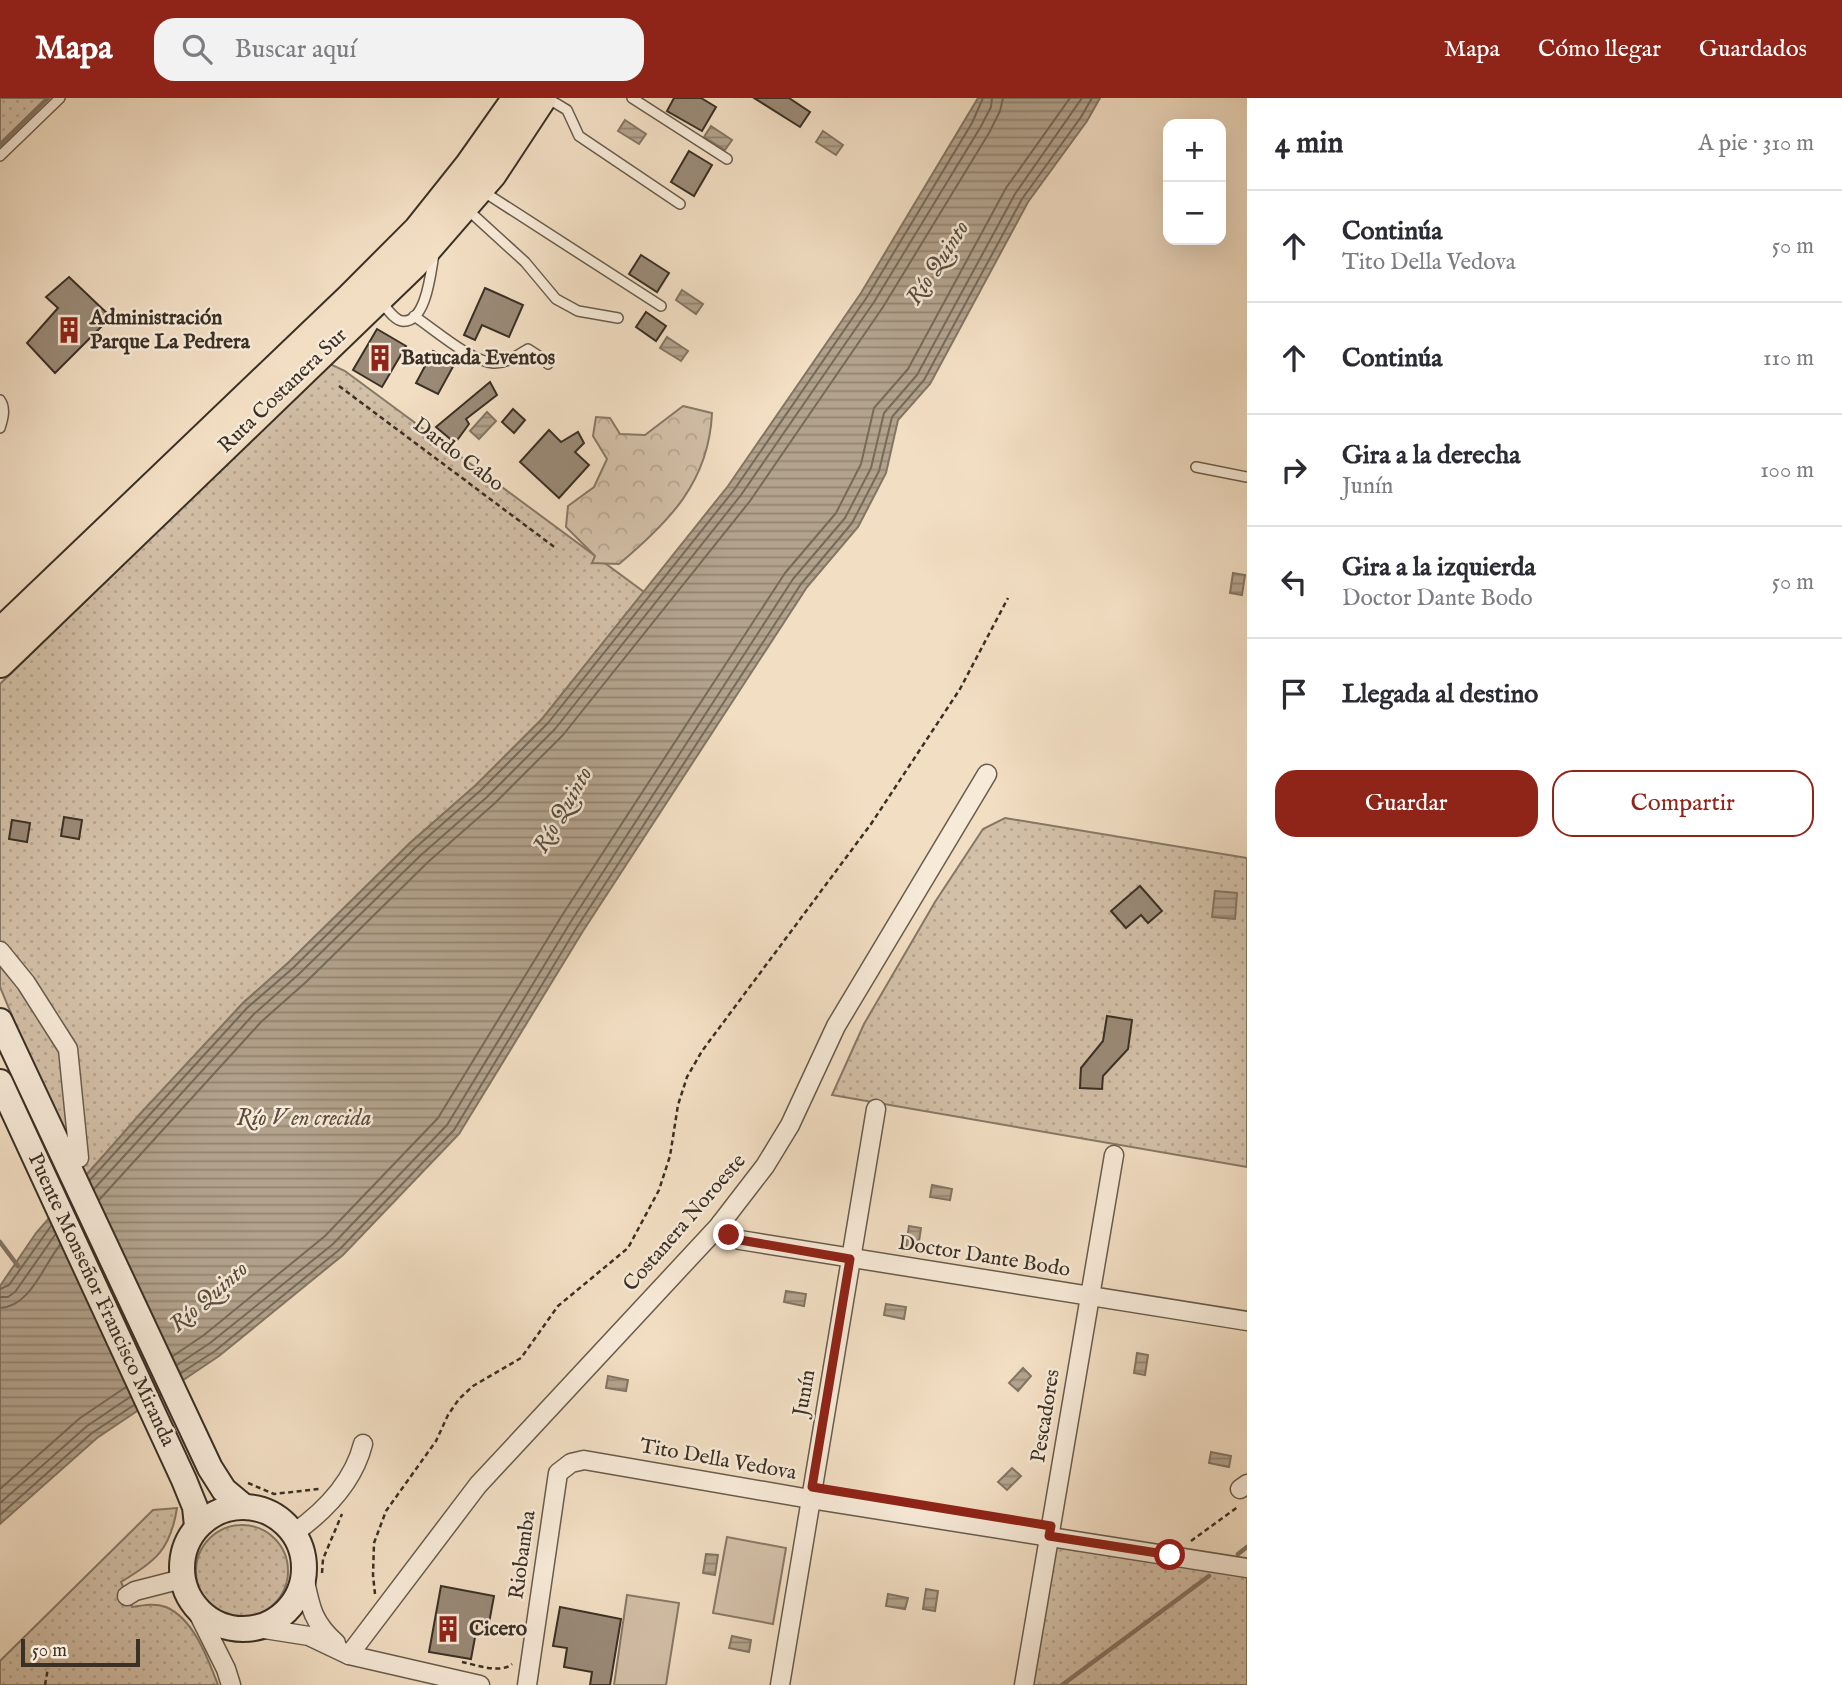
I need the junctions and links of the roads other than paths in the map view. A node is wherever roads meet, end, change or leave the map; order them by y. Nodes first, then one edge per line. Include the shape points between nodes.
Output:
1 (60, 98) edge
2 (517, 98) edge
3 (542, 98) edge
4 (547, 98) edge
5 (632, 98) edge
6 (0, 156) edge
7 (727, 159) dead end
8 (471, 198) junction
9 (680, 204) dead end
10 (436, 240) junction
11 (378, 299) junction
12 (661, 306) dead end
13 (414, 316) junction
14 (618, 318) dead end
15 (548, 364) dead end
16 (0, 400) edge
17 (0, 428) edge
18 (1195, 467) dead end
19 (1247, 477) edge
20 (0, 633) edge
21 (0, 663) edge
22 (987, 774) dead end
23 (0, 951) edge
24 (0, 1021) edge
25 (0, 1082) edge
26 (876, 1109) dead end
27 (1114, 1155) dead end
28 (79, 1158) dead end
29 (721, 1223) junction
30 (850, 1259) junction
31 (1089, 1296) junction
32 (1247, 1321) edge
33 (363, 1444) dead end
34 (558, 1473) joint
35 (810, 1499) junction
36 (242, 1505) junction
37 (197, 1525) junction
38 (293, 1534) junction
39 (1049, 1536) junction
40 (1247, 1568) edge
41 (312, 1578) junction
42 (182, 1579) junction
43 (127, 1596) dead end
44 (196, 1609) junction
45 (258, 1628) junction
46 (349, 1655) junction
47 (231, 1685) edge
48 (480, 1685) edge
49 (527, 1685) edge
50 (780, 1685) edge
51 (1024, 1685) edge

1 - 6 lane
2 - 20 main road, Ruta Costanera Sur via 418,230
3 - 8 main road, Ruta Costanera Sur
4 - 9 lane via 568,110 579,136
5 - 7 lane
8 - 10 main road, Ruta Costanera Sur
8 - 12 lane
8 - 14 lane via 556,299 578,311
10 - 11 main road, Ruta Costanera Sur
10 - 13 lane via 428,293
11 - 13 lane via 402,321
11 - 21 main road, Ruta Costanera Sur
13 - 15 lane via 480,360 495,364 528,349
16 - 17 lane via 4,416
18 - 19 lane
22 - 29 street, Costanera Noroeste via 836,1026 790,1125
23 - 28 street via 26,982 68,1049
24 - 36 street, Puente Monseñor Francisco Miranda via 210,1468
25 - 37 street, Puente Monseñor Francisco Miranda via 184,1480
26 - 30 street, Junín
27 - 31 street, Pescadores
29 - 30 street, Doctor Dante Bodo via 729,1235 740,1240
29 - 46 street, Costanera Noroeste via 478,1485
30 - 31 street, Doctor Dante Bodo
30 - 35 street, Junín
31 - 32 street, Doctor Dante Bodo
31 - 39 street, Pescadores
33 - 38 street via 359,1460 334,1498
34 - 35 street, Tito Della Vedova via 571,1462 584,1460
34 - 49 street, Riobamba
35 - 39 street, Tito Della Vedova
35 - 50 street, Junín
36 - 37 street via 212,1514
36 - 38 street via 269,1511
37 - 42 street via 184,1550
38 - 41 street
39 - 40 street, Tito Della Vedova
39 - 51 street, Pescadores
41 - 45 street via 275,1622
41 - 46 street via 310,1605 316,1622
42 - 43 street
42 - 44 street
44 - 45 street via 229,1627
44 - 47 street
45 - 46 street via 309,1636
46 - 48 street

